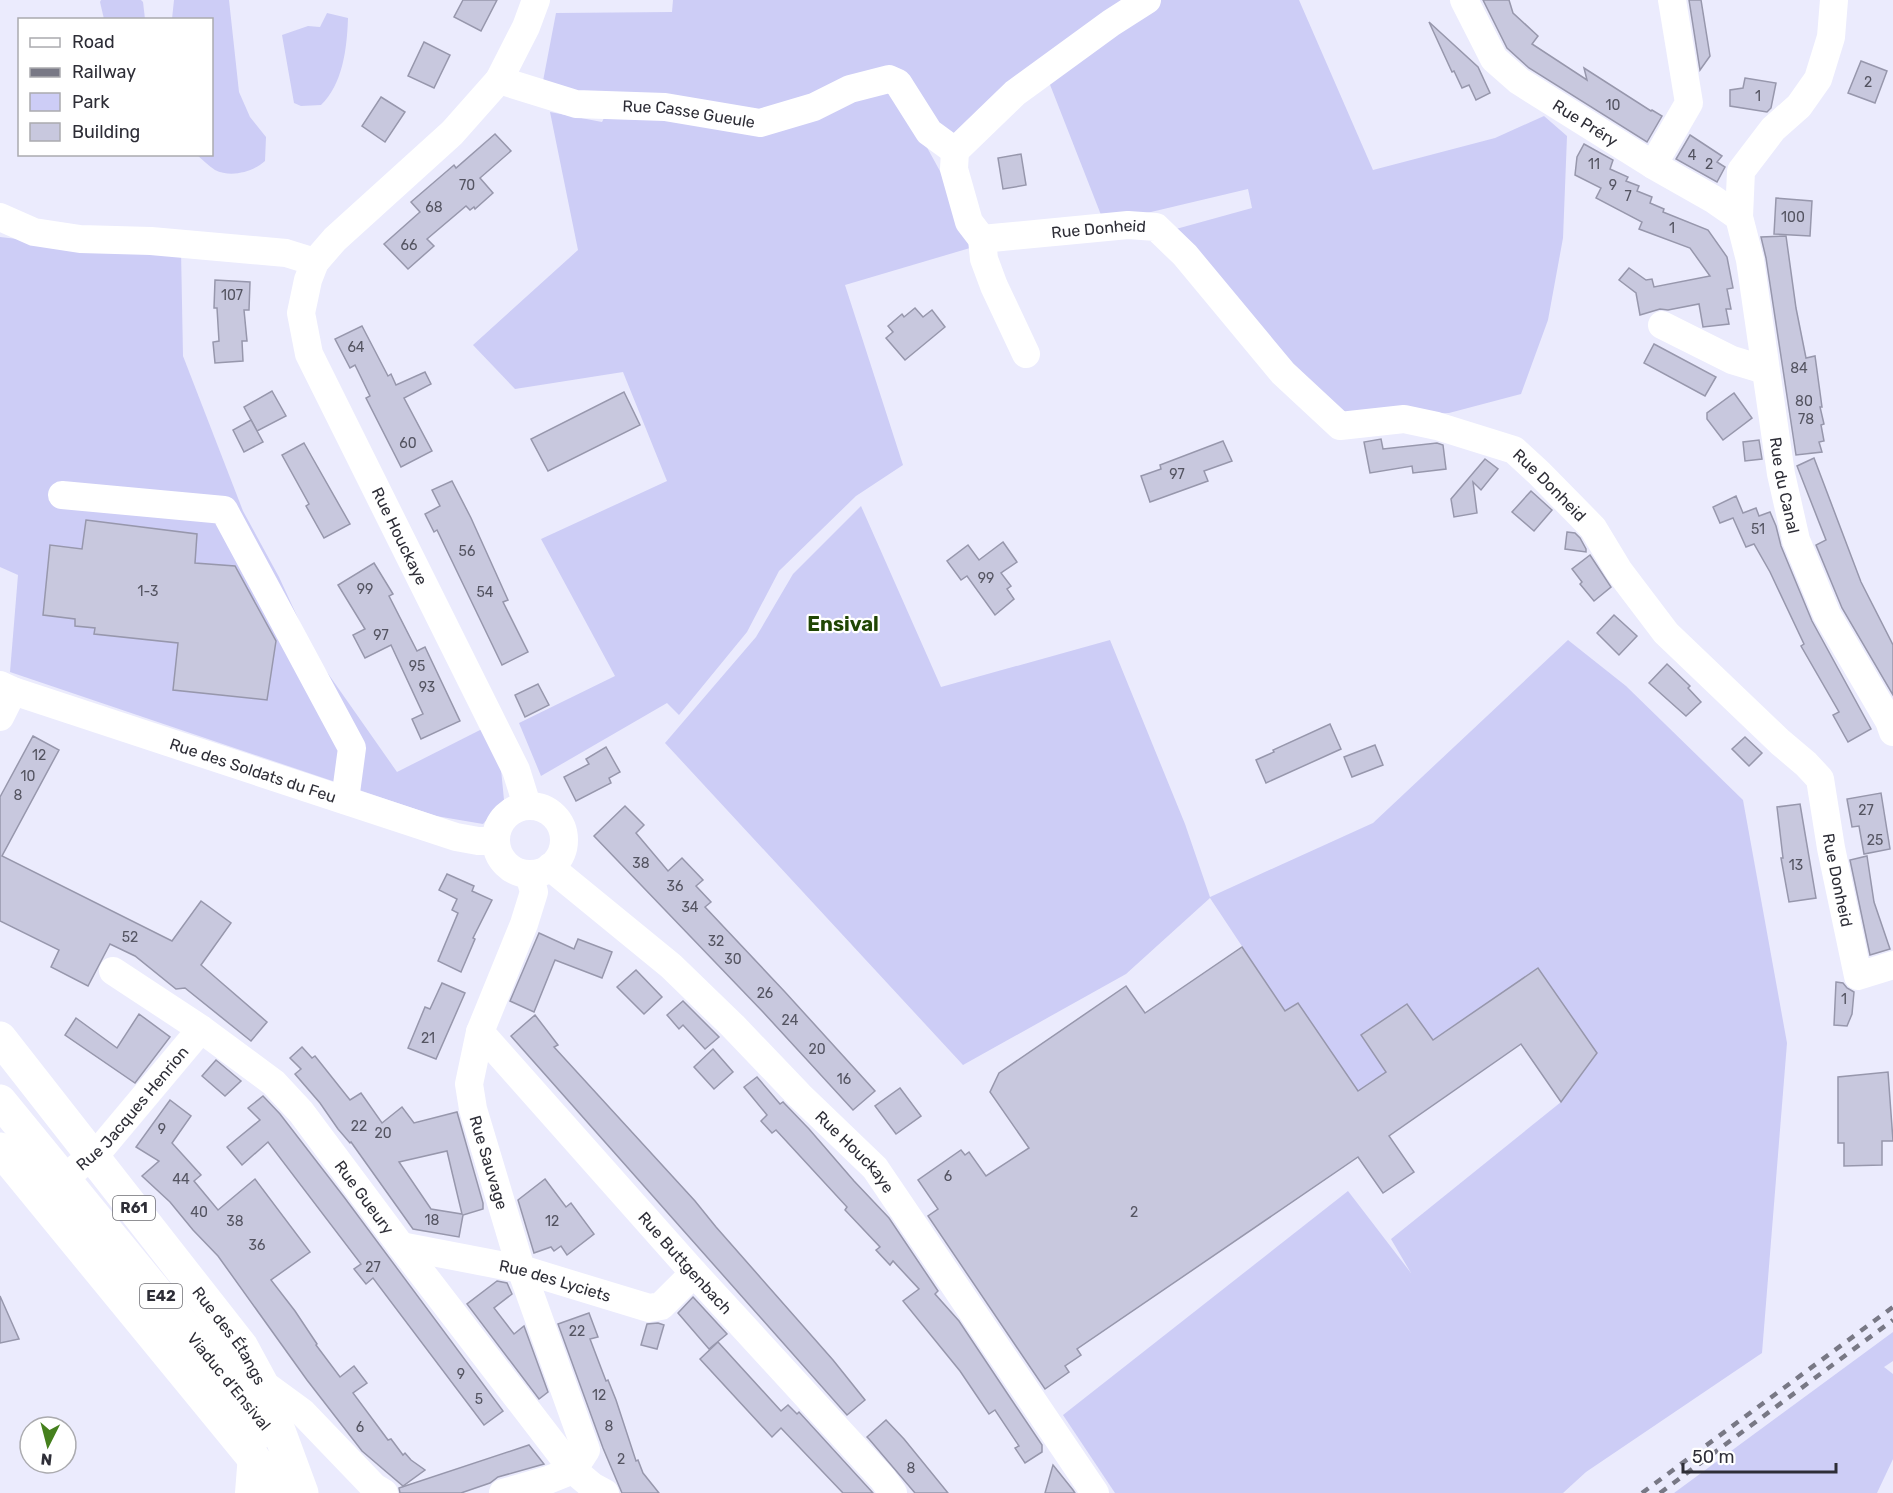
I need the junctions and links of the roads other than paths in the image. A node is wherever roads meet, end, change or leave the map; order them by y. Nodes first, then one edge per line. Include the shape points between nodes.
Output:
1 (536, 0) edge
2 (1147, 0) edge
3 (1464, 0) edge
4 (1672, 0) edge
5 (1834, 0) edge
6 (499, 80) junction
7 (955, 151) junction
8 (1653, 165) junction
9 (0, 217) edge
10 (1739, 217) junction
11 (982, 239) junction
12 (315, 262) junction
13 (1662, 325) dead end
14 (1026, 354) dead end
15 (1765, 370) junction
16 (62, 495) dead end
17 (6, 688) edge
18 (0, 717) edge
19 (1893, 732) edge
20 (345, 800) junction
21 (527, 805) junction
22 (495, 841) junction
23 (539, 871) junction
24 (1893, 965) edge
25 (112, 971) dead end
26 (201, 1029) junction
27 (480, 1032) junction
28 (0, 1038) edge
29 (0, 1101) edge
30 (0, 1113) edge
31 (0, 1149) edge
32 (93, 1157) junction
33 (0, 1182) edge
34 (59, 1183) junction
35 (401, 1246) junction
36 (521, 1269) junction
37 (694, 1273) junction
38 (180, 1369) junction
39 (261, 1382) junction
40 (255, 1425) junction
41 (592, 1481) edge
42 (249, 1493) edge
43 (282, 1493) edge
44 (292, 1493) edge
45 (302, 1493) edge
46 (320, 1493) edge
47 (384, 1493) edge
48 (505, 1493) edge
49 (893, 1493) edge
50 (1095, 1493) edge

1 - 6 street, Rue Houckaye
2 - 7 street via 1015,93
3 - 8 street, Rue Préry via 1494,59 1519,81
4 - 8 street via 1689,103
5 - 10 street, Rue du Canal via 1831,37 1818,79 1741,171
6 - 7 street, Rue Casse Gueule via 576,104 665,107 760,123 814,106 850,89 889,79 898,83 929,132
6 - 12 street, Rue Houckaye via 452,133 335,239
7 - 11 street via 954,169 969,222
8 - 10 street, Rue Préry
9 - 12 street via 46,234 286,253
10 - 15 street, Rue du Canal via 1750,260
11 - 14 street via 984,259 994,286
11 - 24 street, Rue Donheid via 1128,225 1156,227 1185,255 1283,373 1340,426 1404,419 1514,450 1593,528 1619,571 1666,633 1820,779 1858,976
12 - 21 street, Rue Houckaye via 301,313 309,354 516,770
13 - 15 street via 1732,360
15 - 19 street, Rue du Canal via 1796,540 1827,615
16 - 20 street via 224,510 352,747
17 - 18 street
17 - 20 street, Rue des Soldats du Feu
20 - 22 street, Rue des Soldats du Feu via 456,837
21 - 22 street via 504,817
21 - 23 street via 551,812 564,834 559,858
22 - 23 street via 506,864 517,871
23 - 27 street, Rue Sauvage via 524,924
23 - 50 street, Rue Houckaye via 671,966 875,1168
25 - 26 street, Rue Gueury
26 - 32 street, Rue Jacques Henrion
26 - 35 street, Rue Gueury via 274,1083 294,1104
27 - 36 street, Rue Sauvage via 469,1084 473,1109
27 - 37 street, Rue Buttgenbach
28 - 32 highway, Rue des Étangs / R61
29 - 46 highway, Viaduc d’Ensival / E42
30 - 34 highway, R61
31 - 38 highway, E42
32 - 34 street, Rue Jacques Henrion
32 - 39 highway, Rue des Étangs / R61 via 242,1347
33 - 38 highway via 97,1288
34 - 40 highway, R61
35 - 36 street, Rue des Lyciets
35 - 41 street, Rue Gueury
36 - 37 street, Rue des Lyciets via 649,1308 661,1306
36 - 41 street, Rue Sauvage
37 - 49 street, Rue Buttgenbach
38 - 43 highway, Viaduc d’Ensival / E42
39 - 45 highway, R61
39 - 47 street, Rue des Étangs via 302,1412
40 - 42 street
40 - 44 highway, R61
41 - 48 street via 549,1480

